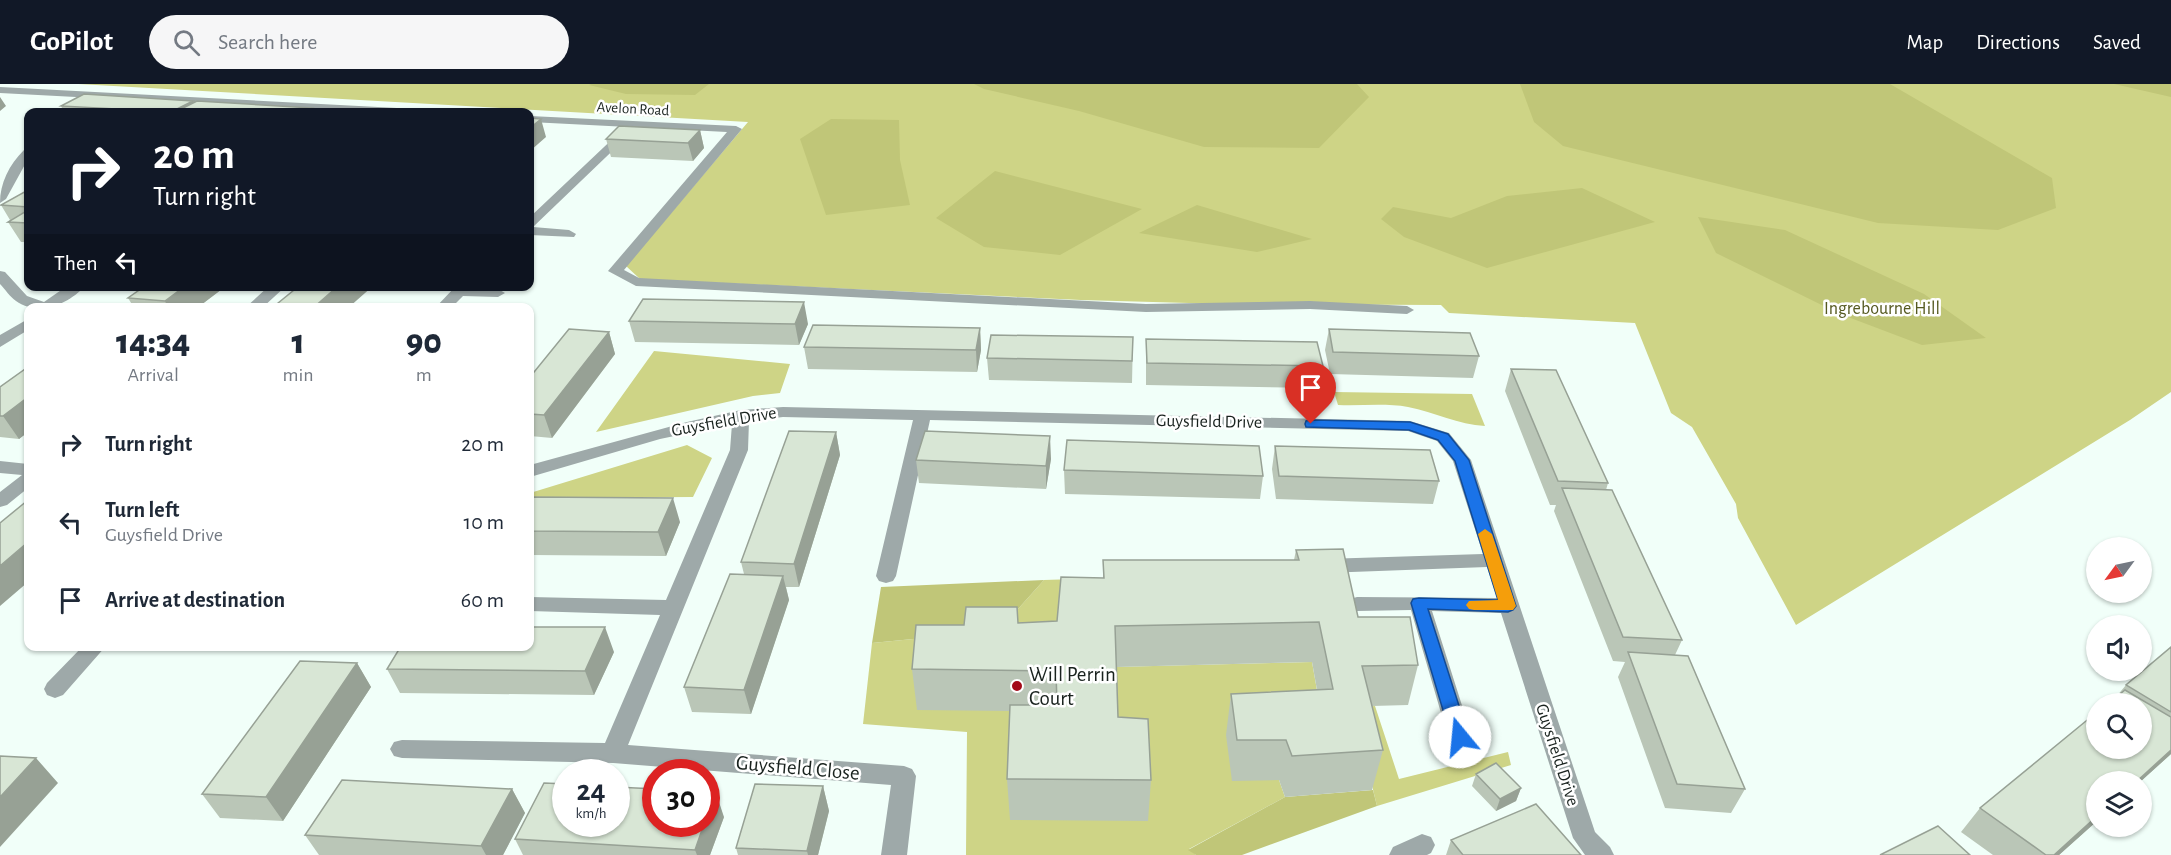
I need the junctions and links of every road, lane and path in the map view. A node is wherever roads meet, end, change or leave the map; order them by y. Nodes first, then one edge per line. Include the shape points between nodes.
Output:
1 (0, 90) edge
2 (91, 95) junction
3 (78, 106) edge
4 (304, 108) edge
5 (534, 119) edge
6 (634, 123) junction
7 (23, 167) edge
8 (0, 199) edge
9 (534, 220) edge
10 (534, 231) edge
11 (569, 234) dead end
12 (0, 275) edge
13 (71, 291) edge
14 (273, 291) edge
15 (459, 291) edge
16 (459, 291) edge
17 (498, 293) dead end
18 (34, 303) edge
19 (53, 303) edge
20 (258, 303) edge
21 (447, 303) edge
22 (1407, 310) dead end
23 (24, 327) edge
24 (0, 342) edge
25 (741, 415) junction
26 (923, 415) junction
27 (0, 467) edge
28 (24, 470) edge
29 (534, 470) edge
30 (24, 482) edge
31 (0, 501) edge
32 (1493, 560) junction
33 (1304, 567) edge
34 (886, 576) dead end
35 (1419, 603) junction
36 (534, 604) edge
37 (1357, 604) edge
38 (1508, 606) junction
39 (673, 608) junction
40 (91, 651) edge
41 (55, 689) dead end
42 (1460, 737) dead end
43 (402, 748) dead end
44 (613, 753) junction
45 (894, 855) edge
46 (1601, 855) edge

1 - 2 street
2 - 3 street
2 - 4 street
5 - 6 street, Avelon Road
6 - 9 street
6 - 22 street, Avelon Road via 736,129 615,271 636,282 1146,308 1310,305
7 - 8 street
10 - 11 street
12 - 18 street via 22,299
13 - 19 street
14 - 20 street
15 - 21 street
16 - 17 street
23 - 24 street
25 - 26 street, Guysfield Drive
25 - 29 street, Guysfield Drive via 675,429
25 - 39 street via 739,450
26 - 32 street, Guysfield Drive via 1410,426 1443,437 1462,460
26 - 34 street
27 - 28 street
30 - 31 street
32 - 33 street
32 - 38 street, Guysfield Drive
35 - 37 street
35 - 38 street
35 - 42 street
36 - 39 street
38 - 46 street, Guysfield Drive via 1585,838
39 - 44 street
40 - 41 street
43 - 44 street, Guysfield Close
44 - 45 street, Guysfield Close via 904,776

